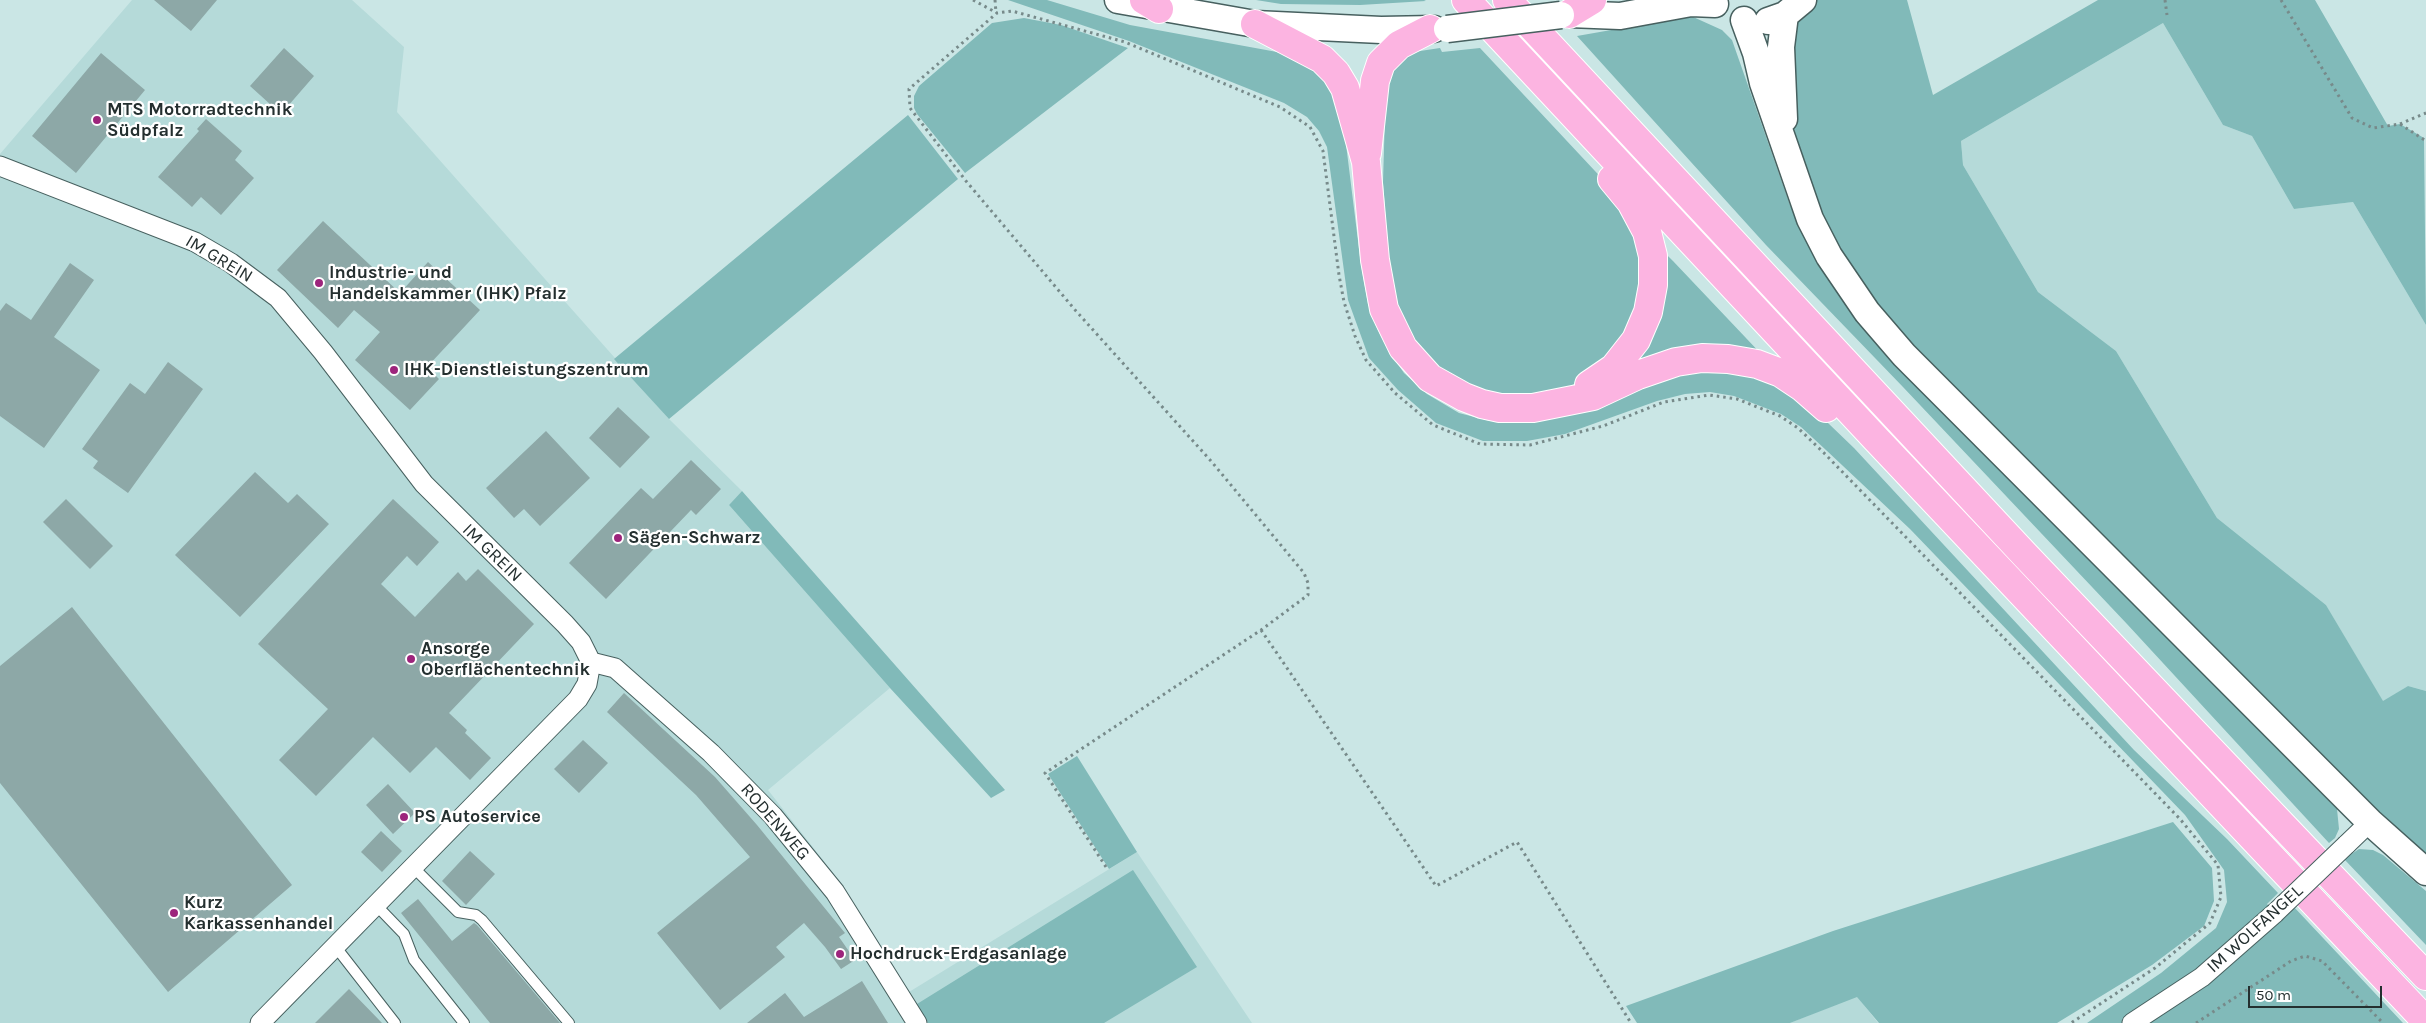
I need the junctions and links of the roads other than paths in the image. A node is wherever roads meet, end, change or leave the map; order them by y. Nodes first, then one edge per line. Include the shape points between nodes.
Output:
1 (1118, 0) edge
2 (1466, 0) edge
3 (1507, 0) edge
4 (1623, 0) edge
5 (1713, 2) edge
6 (1151, 4) edge
7 (1794, 8) edge
8 (1574, 10) edge
9 (1744, 20) junction
10 (1255, 24) junction
11 (1439, 29) junction
12 (1576, 117) junction
13 (1784, 146) junction
14 (1366, 162) junction
15 (0, 166) edge
16 (1565, 402) junction
17 (1876, 439) junction
18 (591, 662) junction
19 (2370, 822) junction
20 (413, 867) junction
21 (2426, 872) edge
22 (376, 904) junction
23 (335, 946) junction
24 (2426, 976) edge
25 (2426, 1021) edge
26 (260, 1023) edge
27 (395, 1023) edge
28 (464, 1023) edge
29 (570, 1023) edge
30 (917, 1023) edge
31 (2132, 1023) edge

1 - 6 street
2 - 12 highway
3 - 24 highway via 2025,556
4 - 8 street
5 - 8 street via 1620,16
5 - 9 street via 1724,12
6 - 10 street
7 - 9 street via 1760,22
7 - 13 street via 1781,47
8 - 11 street, bridge
9 - 13 street
10 - 11 street via 1381,30
10 - 14 highway via 1311,52 1336,73 1350,101
11 - 14 highway via 1399,45 1381,63 1375,81
12 - 16 highway via 1608,174 1642,221 1653,256 1654,285 1646,319 1628,352 1606,375
12 - 17 highway
13 - 19 street via 1822,243 1853,293 1885,334
14 - 16 highway via 1375,260 1384,309 1403,348 1416,364 1446,388 1482,404 1518,409
15 - 18 street, IM GREIN via 194,242 231,262 278,298 424,484 565,624 581,642
16 - 17 highway via 1593,396 1676,362 1707,358 1743,360 1791,379 1812,394 1831,414
17 - 25 highway
18 - 20 street via 587,684 578,699
18 - 30 street, RODENWEG via 615,668 711,753 773,816 835,892
19 - 21 street
19 - 31 street, IM WOLFANGEL, bridge via 2202,977
20 - 22 street
20 - 29 lane via 458,912 476,915 482,920
22 - 23 street
22 - 28 lane via 404,934 414,960
23 - 26 street
23 - 27 lane

